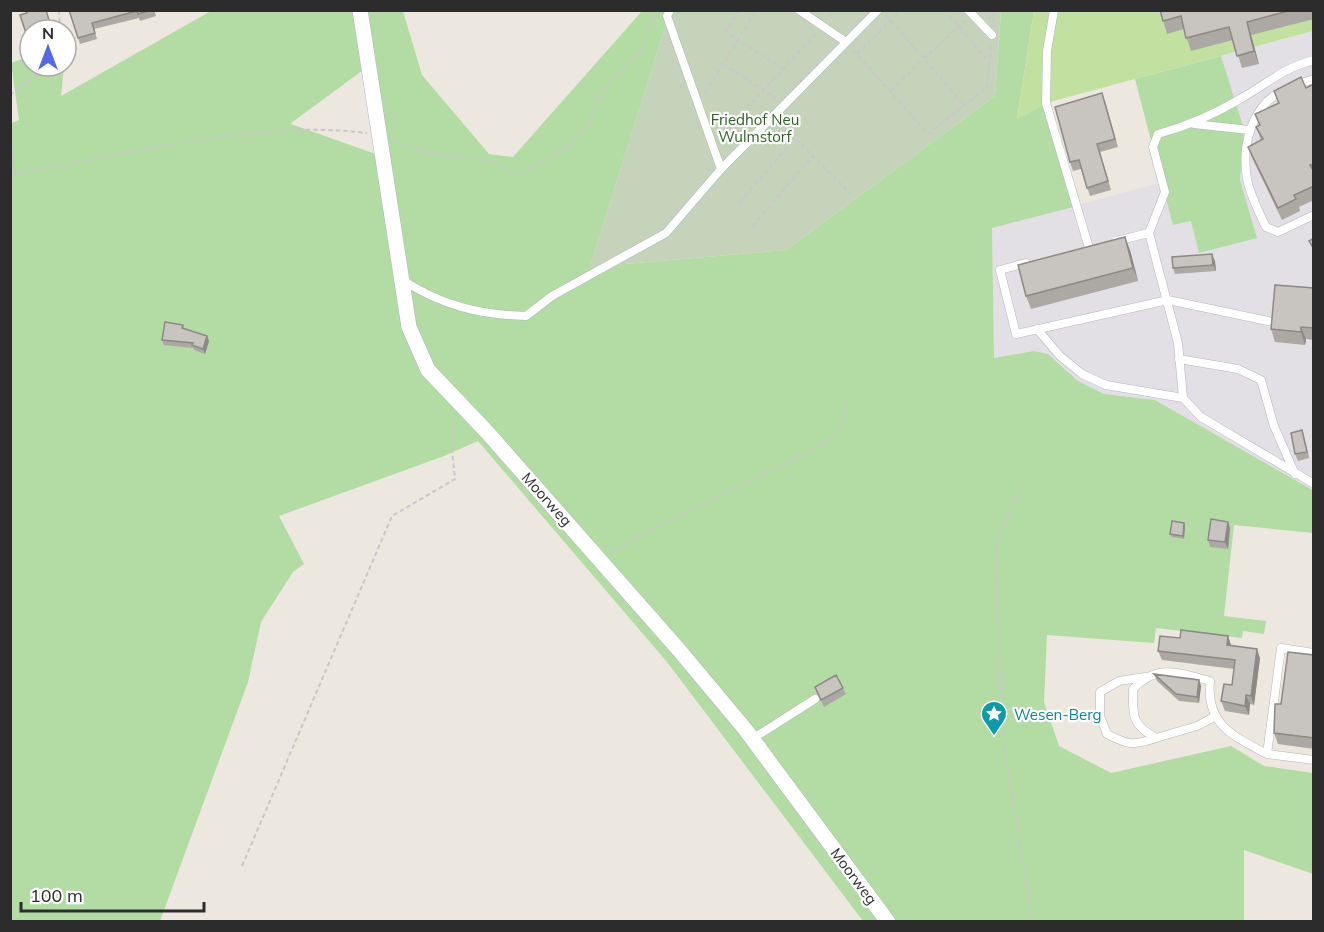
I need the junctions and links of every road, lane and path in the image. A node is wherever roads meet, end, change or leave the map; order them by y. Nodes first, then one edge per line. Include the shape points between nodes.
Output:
1 (360, 10) edge
2 (670, 10) edge
3 (739, 10) edge
4 (799, 10) edge
5 (880, 10) edge
6 (901, 10) edge
7 (945, 10) edge
8 (984, 10) edge
9 (994, 10) edge
10 (1054, 10) edge
11 (970, 12) edge
12 (754, 14) dead end
13 (891, 20) junction
14 (993, 20) junction
15 (823, 26) junction
16 (958, 27) junction
17 (992, 35) junction
18 (738, 40) junction
19 (846, 42) junction
20 (857, 54) junction
21 (924, 59) junction
22 (1314, 60) edge
23 (989, 62) junction
24 (723, 64) junction
25 (783, 69) junction
26 (33, 78) edge
27 (1314, 79) edge
28 (764, 90) junction
29 (890, 90) junction
30 (10, 95) edge
31 (698, 104) junction
32 (786, 104) junction
33 (964, 105) junction
34 (774, 116) junction
35 (1192, 124) junction
36 (1249, 130) junction
37 (10, 134) edge
38 (795, 138) junction
39 (713, 145) junction
40 (813, 156) junction
41 (721, 169) junction
42 (16, 175) dead end
43 (850, 193) dead end
44 (740, 202) dead end
45 (1314, 215) edge
46 (753, 226) dead end
47 (1149, 233) junction
48 (1109, 243) edge
49 (1099, 245) edge
50 (1089, 248) junction
51 (1078, 250) edge
52 (1033, 262) edge
53 (400, 278) junction
54 (1168, 300) junction
55 (1268, 321) dead end
56 (1037, 329) junction
57 (1179, 359) junction
58 (1183, 398) junction
59 (457, 400) junction
60 (847, 402) dead end
61 (1295, 475) junction
62 (1314, 484) edge
63 (1020, 489) dead end
64 (600, 559) junction
65 (1314, 652) edge
66 (1145, 677) junction
67 (815, 699) edge
68 (1214, 717) junction
69 (1156, 738) junction
70 (752, 739) junction
71 (1267, 754) junction
72 (1314, 760) edge
73 (242, 866) dead end
74 (888, 921) edge
75 (1033, 921) edge

1 - 53 street, Moorweg
2 - 31 lane via 667,16
3 - 18 path via 726,32
4 - 15 lane
5 - 13 path
5 - 19 lane
6 - 13 path
7 - 16 path
8 - 14 path
9 - 14 path
10 - 50 lane via 1047,51 1046,103
11 - 16 path
11 - 17 lane
12 - 18 path
13 - 20 path
13 - 21 path
14 - 17 path
15 - 19 lane
15 - 25 path
16 - 21 path
16 - 23 path
17 - 23 path
18 - 24 path
18 - 25 path
19 - 20 path
19 - 32 lane
20 - 29 path
21 - 29 path
21 - 33 path
22 - 35 lane via 1292,65 1243,98
23 - 33 path via 987,87
24 - 28 path
24 - 31 path
25 - 28 path
26 - 30 path
27 - 36 lane via 1275,94 1260,109
28 - 32 path
28 - 39 path
29 - 33 path via 928,134
31 - 39 lane
32 - 34 lane
34 - 38 path
34 - 41 lane
35 - 36 lane
35 - 47 lane via 1158,134 1153,147 1165,192
36 - 45 lane via 1247,181 1266,227 1278,232
37 - 42 path
38 - 40 path
38 - 44 path
39 - 41 lane
40 - 43 path
40 - 46 path
41 - 53 lane via 666,233 552,296 526,316 454,306 426,296
47 - 48 lane
47 - 54 lane
49 - 50 lane
50 - 51 lane
52 - 56 lane via 1000,270 1016,334
53 - 59 street, Moorweg via 409,327 428,370
54 - 55 lane
54 - 56 lane
54 - 57 lane
56 - 58 lane via 1082,374 1106,385
57 - 58 lane
57 - 61 lane via 1238,369 1261,380
58 - 61 lane via 1201,417
59 - 64 street, Moorweg
59 - 73 path via 452,450 455,479 392,516
60 - 64 path via 839,433 824,446
61 - 62 lane
63 - 75 path via 995,547 1003,740
64 - 70 street, Moorweg
65 - 71 lane via 1281,648
66 - 68 lane via 1173,671 1210,681
66 - 69 lane via 1133,689 1134,718 1143,732
66 - 69 lane via 1119,681 1100,692 1100,716 1107,734 1124,743 1136,745
67 - 70 lane
68 - 69 lane
68 - 71 lane via 1234,736
70 - 74 street, Moorweg
71 - 72 lane

